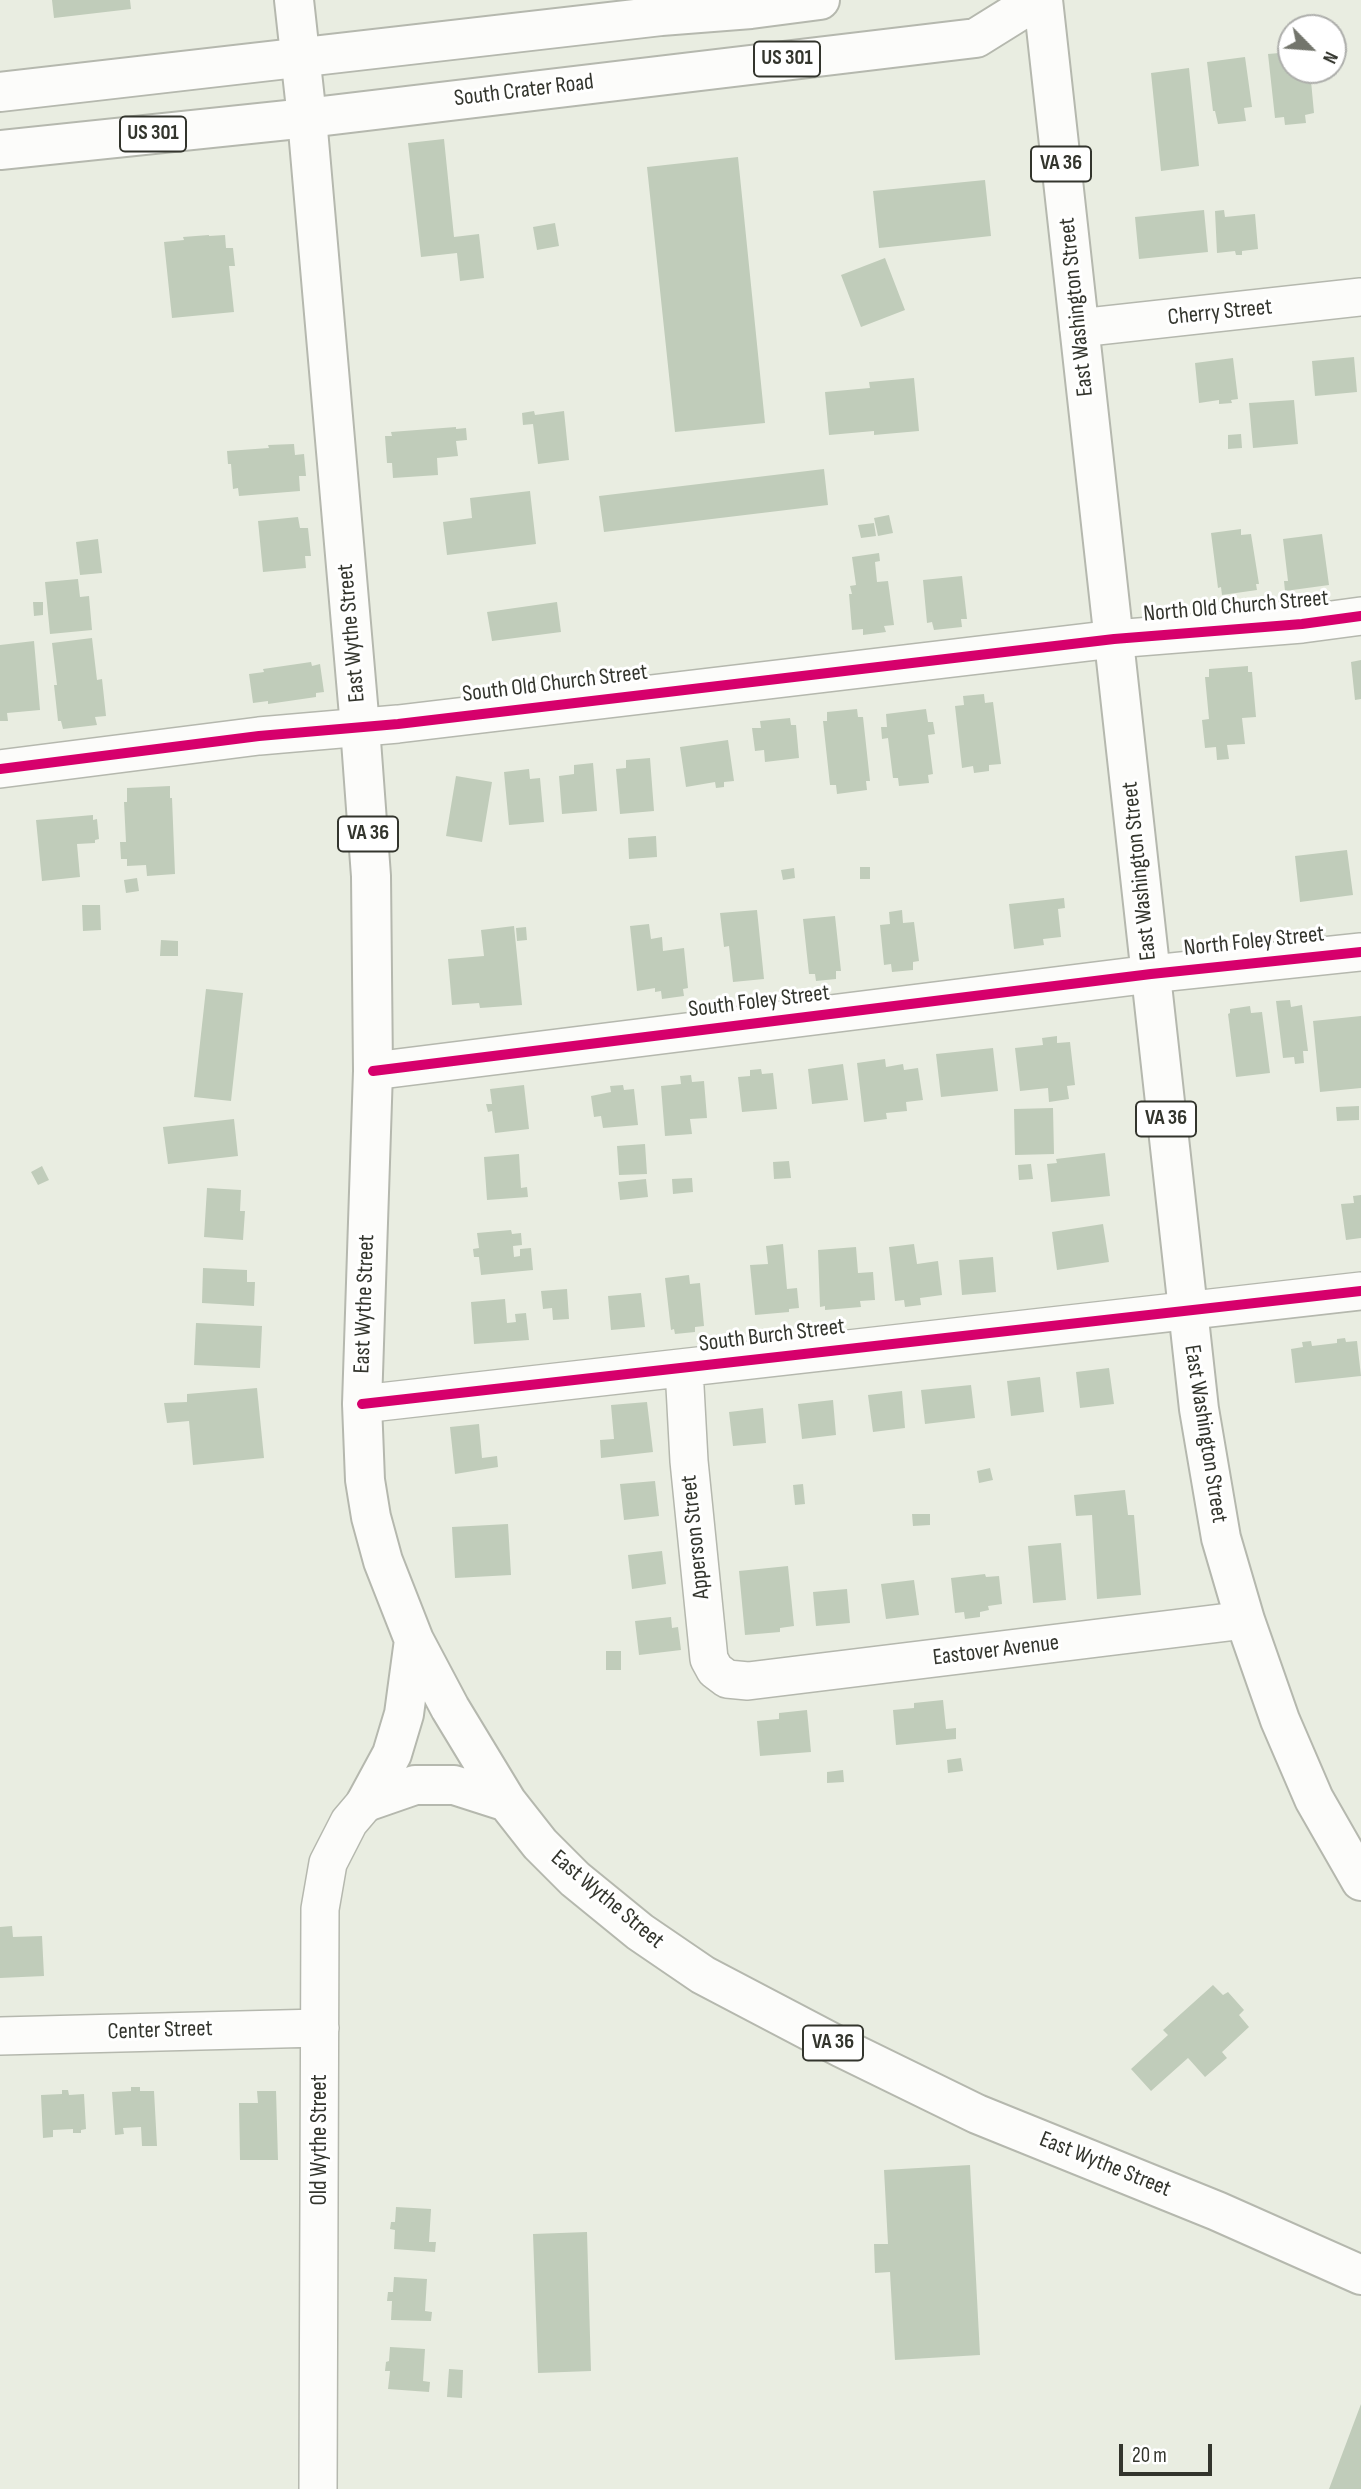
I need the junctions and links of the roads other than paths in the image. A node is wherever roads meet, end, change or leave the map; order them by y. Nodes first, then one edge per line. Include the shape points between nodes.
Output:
1 (294, 0) edge
2 (820, 0) edge
3 (1037, 0) edge
4 (1043, 0) edge
5 (299, 58) junction
6 (0, 92) edge
7 (307, 118) junction
8 (0, 150) edge
9 (1361, 297) edge
10 (1079, 328) junction
11 (1361, 616) edge
12 (1114, 639) junction
13 (360, 727) junction
14 (0, 769) edge
15 (1361, 952) edge
16 (1151, 974) junction
17 (373, 1070) junction
18 (1361, 1291) edge
19 (1187, 1310) junction
20 (684, 1367) junction
21 (362, 1404) junction
22 (1245, 1620) junction
23 (414, 1640) junction
24 (748, 1681) joint
25 (366, 1802) junction
26 (507, 1802) junction
27 (1361, 1881) edge
28 (320, 2028) junction
29 (0, 2036) edge
30 (1361, 2248) edge
31 (1309, 2251) junction
32 (1361, 2275) edge
33 (318, 2489) edge

1 - 5 main road, East Wythe Street
2 - 5 main road, US 301
3 - 7 main road, South Crater Road / US 301 via 976,38
4 - 10 main road, East Washington Street / VA 36
5 - 6 main road, US 301
5 - 7 main road, East Wythe Street / VA 36
7 - 8 main road, South Crater Road / US 301
7 - 13 main road, East Wythe Street / VA 36
9 - 10 street, Cherry Street
10 - 12 main road, East Washington Street / VA 36
11 - 12 street, North Old Church Street
12 - 13 street, South Old Church Street
12 - 16 main road, East Washington Street / VA 36
13 - 14 street, South Old Church Street
13 - 17 main road, East Wythe Street / VA 36 via 371,876
15 - 16 street, North Foley Street
16 - 17 street, South Foley Street
16 - 19 main road, East Washington Street / VA 36
17 - 21 main road, East Wythe Street / VA 36
18 - 19 street, South Burch Street
19 - 20 street, South Burch Street
19 - 22 main road, East Washington Street / VA 36 via 1221,1538
20 - 21 street, South Burch Street
20 - 24 street, Apperson Street via 709,1658 727,1679
21 - 23 main road, East Wythe Street / VA 36 via 371,1517
22 - 24 street, Eastover Avenue
22 - 27 main road, East Washington Street / VA 36 via 1314,1799
23 - 25 main road via 404,1714 392,1754
23 - 26 main road, East Wythe Street / VA 36
25 - 26 main road via 415,1785 454,1785
25 - 28 street, Old Wythe Street via 349,1822 328,1863 320,1909
26 - 31 main road, East Wythe Street / VA 36 via 575,1878 640,1933 704,1975 977,2114
28 - 29 street, Center Street
28 - 33 street, Old Wythe Street
30 - 31 main road
31 - 32 main road, East Wythe Street / VA 36

